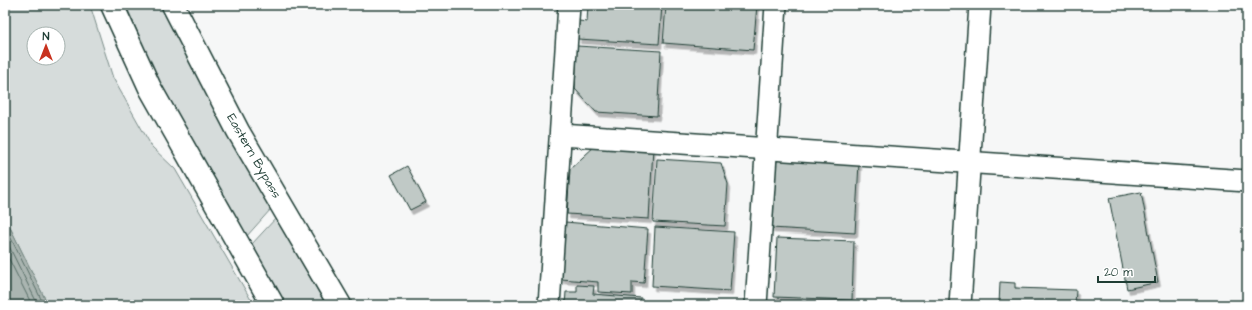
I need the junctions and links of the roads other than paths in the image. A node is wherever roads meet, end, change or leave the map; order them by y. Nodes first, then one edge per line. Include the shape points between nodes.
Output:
1 (112, 5) edge
2 (173, 5) edge
3 (569, 5) edge
4 (776, 5) edge
5 (980, 5) edge
6 (561, 135) junction
7 (767, 149) junction
8 (969, 162) junction
9 (1247, 181) edge
10 (273, 305) edge
11 (340, 305) edge
12 (549, 305) edge
13 (756, 305) edge
14 (960, 305) edge

1 - 10 highway via 150,88
2 - 11 highway, Eastern Bypass via 238,131
3 - 6 street
4 - 7 street
5 - 8 street
6 - 7 street
6 - 12 street
7 - 8 street
7 - 13 street
8 - 9 street
8 - 14 street

